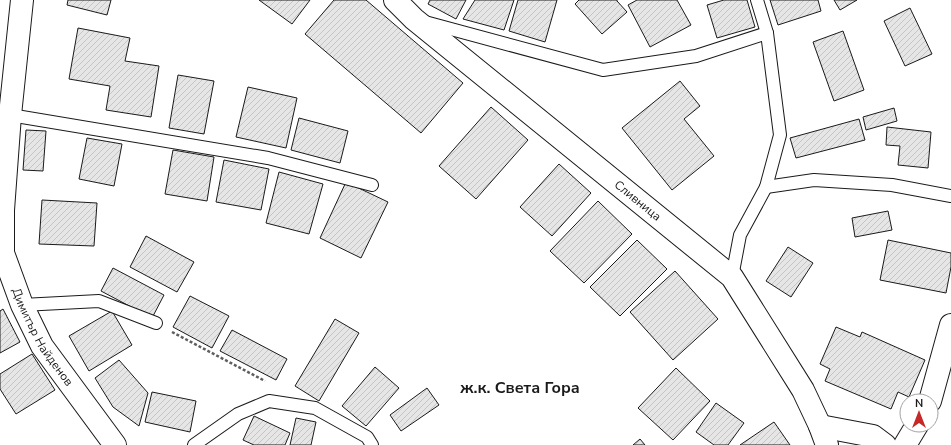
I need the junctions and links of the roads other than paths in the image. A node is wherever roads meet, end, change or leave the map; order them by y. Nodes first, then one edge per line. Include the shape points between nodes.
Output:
1 (22, 0) edge
2 (395, 0) edge
3 (757, 0) edge
4 (414, 20) junction
5 (767, 33) junction
6 (10, 115) junction
7 (372, 185) dead end
8 (766, 187) junction
9 (951, 196) edge
10 (732, 277) junction
11 (22, 304) junction
12 (156, 323) road end
13 (951, 325) edge
14 (932, 393) edge
15 (912, 433) edge
16 (823, 435) edge
17 (114, 445) edge
18 (194, 445) edge
19 (372, 445) edge
20 (885, 445) edge
21 (905, 445) edge

1 - 6 street, Димитър Найденов
2 - 4 street, Сливница
3 - 5 lane
4 - 5 lane via 603,70 696,56
4 - 10 street, Сливница
5 - 8 lane via 780,135
6 - 7 lane via 268,158
6 - 11 street, Димитър Найденов via 3,210 3,253
8 - 9 lane via 814,180 892,185
8 - 10 lane via 740,235
10 - 16 street, Сливница via 803,390
11 - 12 lane via 99,301
11 - 17 street, Димитър Найденов via 42,346
13 - 14 street
15 - 21 street
16 - 20 street via 873,436
18 - 19 lane via 238,414 269,401 315,408 367,437

